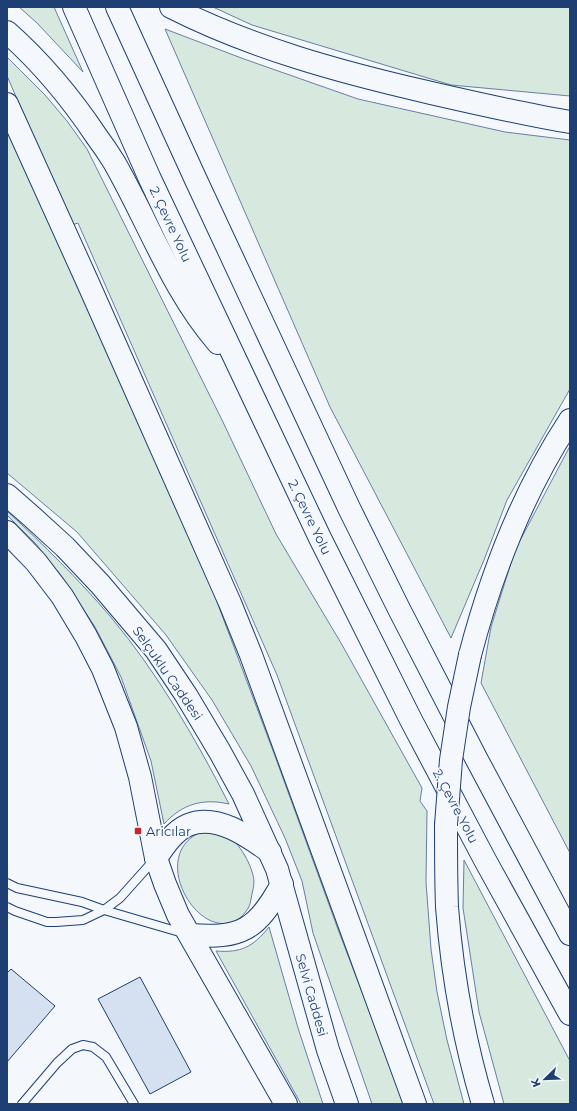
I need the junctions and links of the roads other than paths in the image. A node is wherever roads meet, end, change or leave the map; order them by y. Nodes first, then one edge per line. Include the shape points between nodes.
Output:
1 (74, 7) edge
2 (117, 7) edge
3 (172, 7) edge
4 (7, 32) edge
5 (7, 104) edge
6 (570, 122) edge
7 (240, 370) junction
8 (570, 420) edge
9 (7, 495) edge
10 (7, 532) edge
11 (270, 852) junction
12 (156, 858) junction
13 (7, 883) edge
14 (282, 884) junction
15 (7, 907) edge
16 (104, 910) junction
17 (570, 934) edge
18 (190, 935) junction
19 (570, 1014) edge
20 (477, 1082) junction
21 (22, 1104) edge
22 (134, 1104) edge
23 (286, 1104) edge
24 (347, 1104) edge
25 (415, 1104) edge
26 (477, 1104) edge
27 (483, 1104) edge

1 - 7 main road, 2. Çevre Yolu via 150,179
2 - 17 main road via 352,515 468,744
3 - 6 main road via 216,28 268,48 363,77
4 - 7 main road via 48,71 85,119 114,162 193,311
5 - 25 main road via 230,604
7 - 19 main road, 2. Çevre Yolu via 323,545 411,720
8 - 20 main road, bridge via 533,487 503,552 479,620 459,707 451,760 446,825 447,907 462,1021
9 - 11 main road, Selçuklu Caddesi via 100,584 156,650 186,695 244,794
10 - 12 main road via 36,562 62,596 103,669 126,727 140,777
11 - 12 main road via 227,825 204,822 188,825 174,835
11 - 14 main road, Selçuklu Caddesi
12 - 16 lane via 120,898
12 - 18 main road via 164,884
13 - 16 lane via 16,888 82,902
14 - 18 main road via 260,918 246,928 229,935
14 - 24 main road, Selvi Caddesi via 328,1050
15 - 16 lane via 47,922 83,920
16 - 18 lane
18 - 23 main road
20 - 26 main road
20 - 27 main road
21 - 22 lane via 57,1063 72,1049 83,1045 93,1047 106,1057

